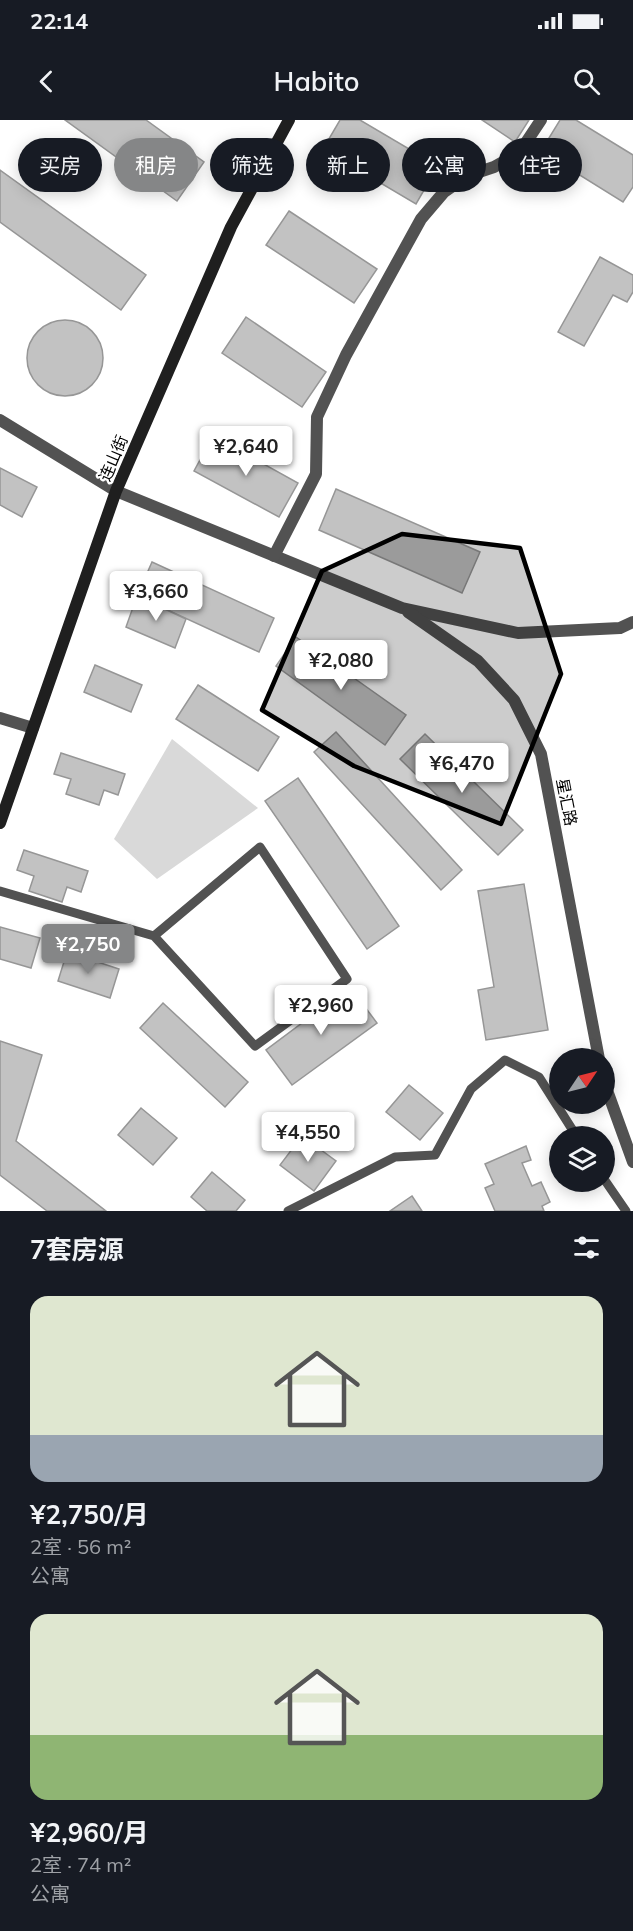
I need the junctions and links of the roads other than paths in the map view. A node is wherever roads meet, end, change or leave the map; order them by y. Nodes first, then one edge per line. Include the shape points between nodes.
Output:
1 (289, 120) edge
2 (541, 120) edge
3 (0, 420) edge
4 (116, 491) junction
5 (274, 556) junction
6 (402, 608) junction
7 (633, 622) edge
8 (0, 718) edge
9 (33, 728) junction
10 (0, 823) edge
11 (0, 891) edge
12 (154, 936) junction
13 (596, 1048) edge
14 (615, 1112) edge
15 (570, 1126) edge
16 (633, 1162) edge
17 (613, 1192) edge
18 (288, 1211) edge
19 (626, 1211) edge

1 - 4 street, 连山街 via 231,227
2 - 5 street via 519,153 467,176 444,192 421,219 346,355 317,417 316,474
3 - 4 street
4 - 5 street
4 - 9 street, 连山街
5 - 6 street
6 - 7 street via 518,633 620,628
6 - 13 street, 星汇路 via 478,661 514,700 541,754
8 - 9 street
9 - 10 street, 连山街
11 - 12 lane
12 - 12 lane via 255,1046 347,979 260,847
14 - 16 street
15 - 18 lane via 538,1077 505,1060 471,1089 435,1155 395,1156
17 - 19 lane

